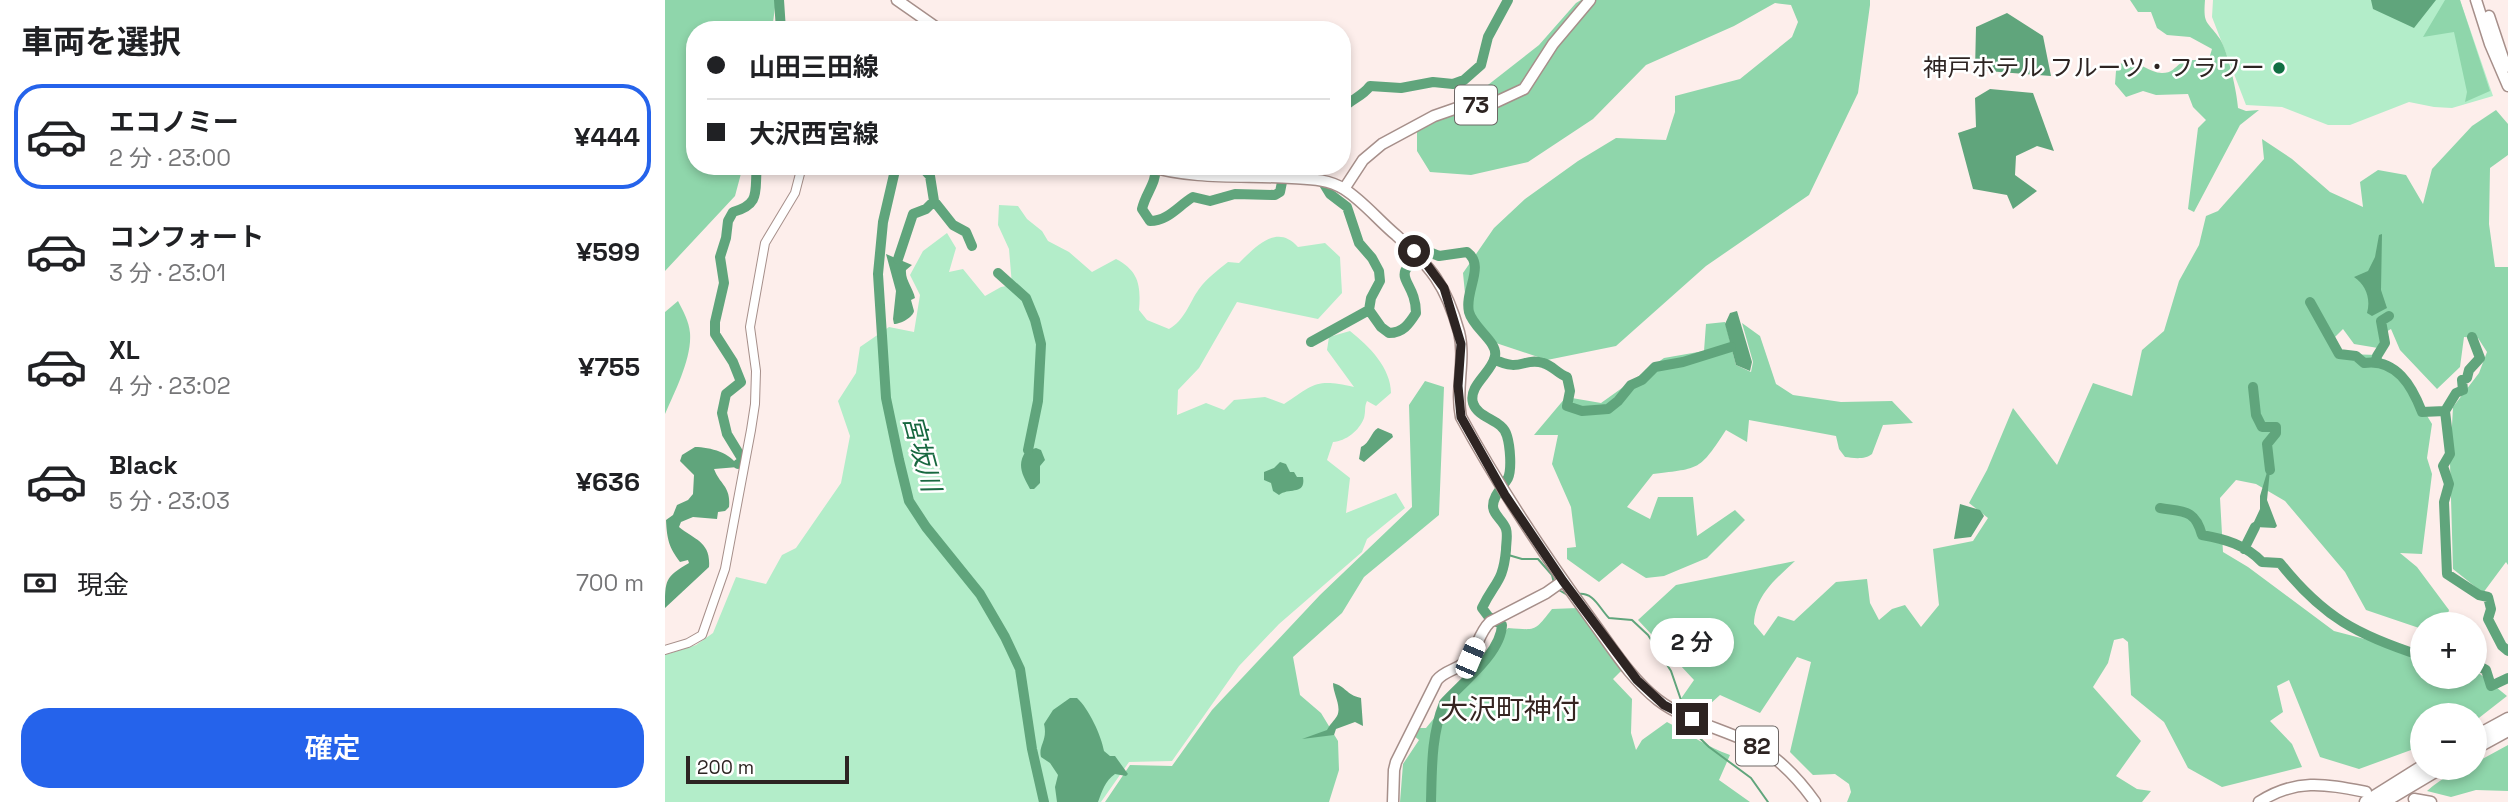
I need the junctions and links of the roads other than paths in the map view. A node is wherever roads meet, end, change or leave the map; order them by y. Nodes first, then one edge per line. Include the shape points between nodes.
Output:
1 (897, 0) edge
2 (1591, 0) edge
3 (2476, 0) edge
4 (2484, 0) edge
5 (927, 21) edge
6 (2508, 70) edge
7 (2508, 86) edge
8 (800, 175) edge
9 (1225, 175) edge
10 (1344, 189) junction
11 (1558, 584) junction
12 (665, 650) edge
13 (2508, 719) edge
14 (2487, 730) edge
15 (2508, 730) edge
16 (2487, 741) edge
17 (2410, 773) edge
18 (2420, 780) edge
19 (2366, 797) edge
20 (2414, 799) dead end
21 (1393, 802) edge
22 (1815, 802) edge
23 (2259, 802) edge
24 (2383, 802) edge
25 (2431, 802) edge

1 - 5 main road
2 - 10 main road, 73 via 1553,44 1524,89 1496,102 1444,112 1382,144 1363,160
3 - 7 main road
4 - 6 main road
8 - 12 street via 796,193 767,238 752,310 755,404 720,587 702,635
9 - 10 main road via 1294,178
10 - 11 main road via 1414,251 1444,288 1459,333 1461,417
11 - 21 main road via 1495,619 1483,629 1470,658 1440,676 1396,762
11 - 22 main road, 82 via 1574,595 1637,680 1656,698 1765,751
13 - 14 highway
15 - 16 highway
17 - 19 highway
18 - 24 highway
19 - 23 main road via 2323,785 2302,785
20 - 25 main road

